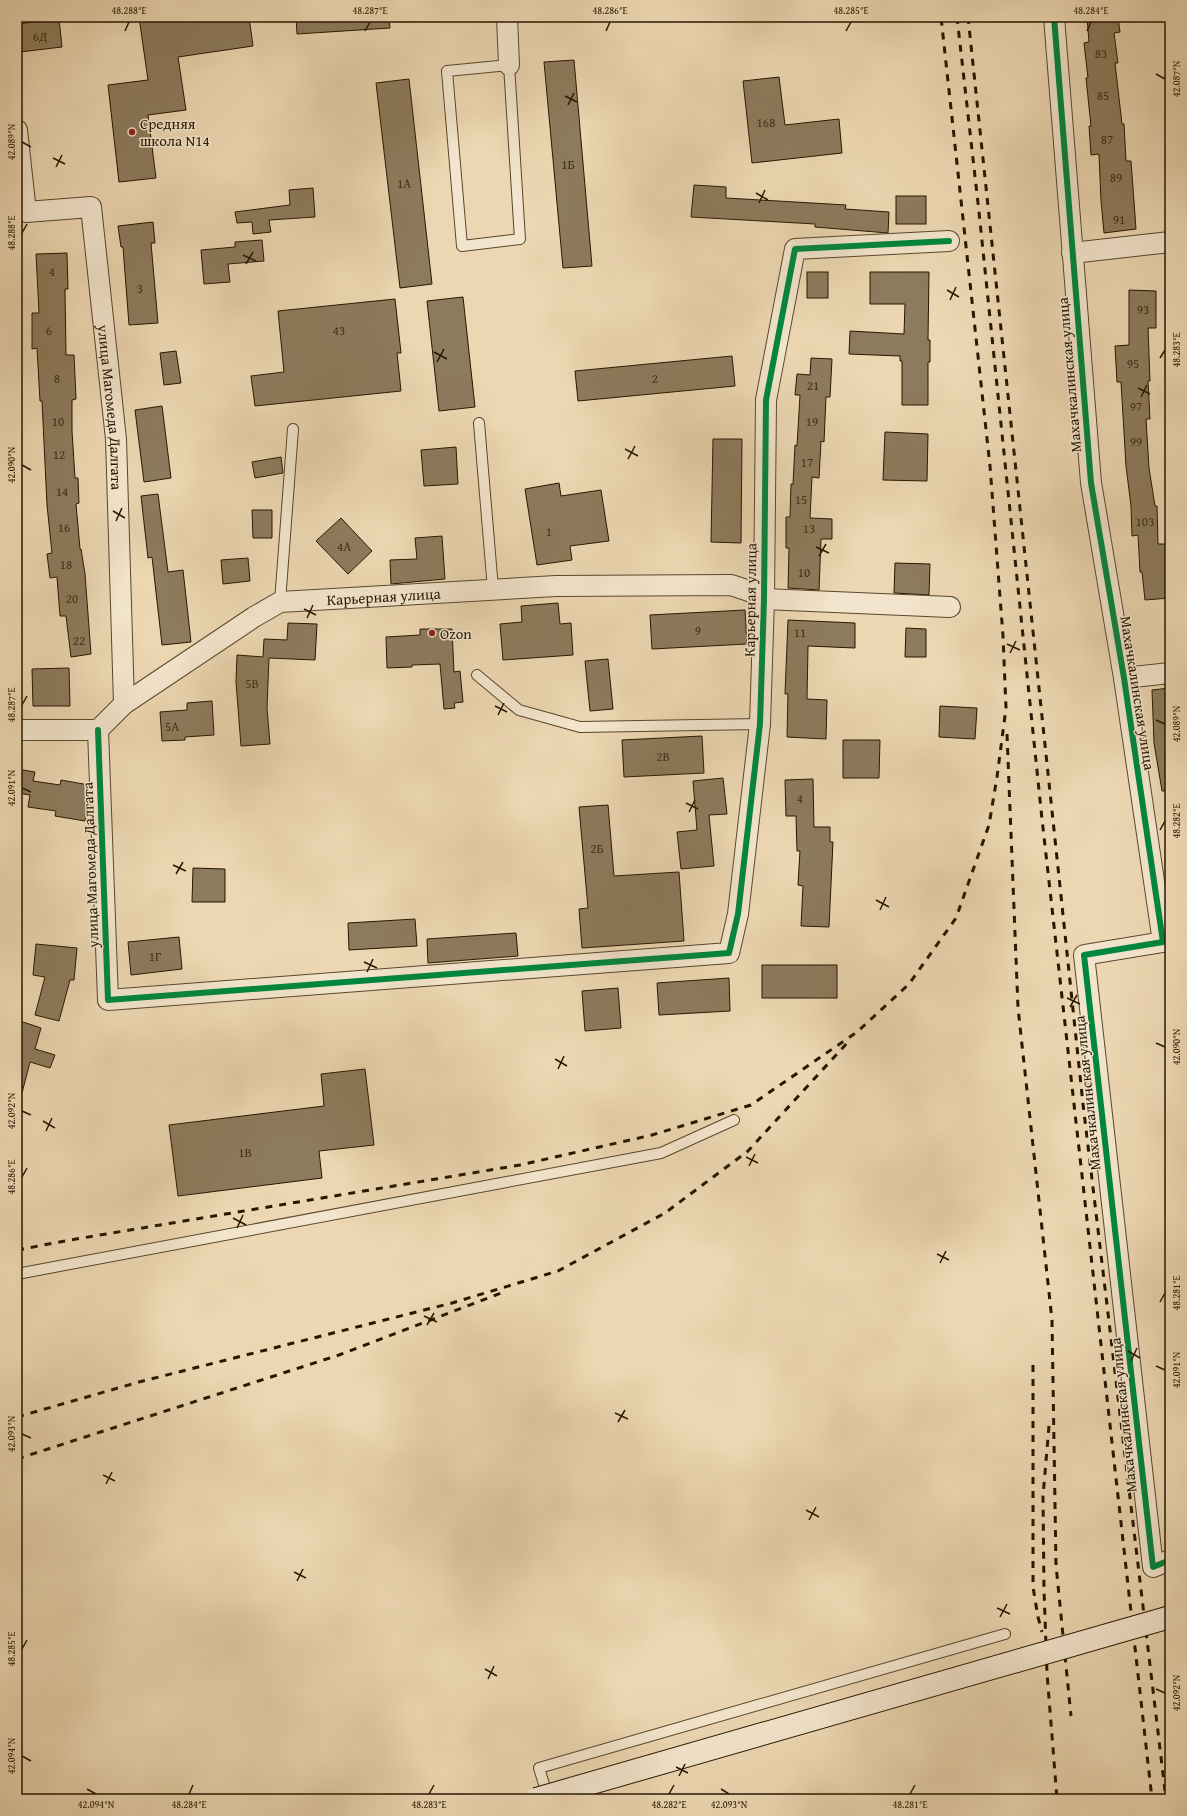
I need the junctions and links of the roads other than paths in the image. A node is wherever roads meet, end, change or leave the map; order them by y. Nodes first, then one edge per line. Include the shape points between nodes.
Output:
1 (507, 17) edge
2 (1054, 17) edge
3 (509, 65) junction
4 (17, 130) edge
5 (22, 213) edge
6 (949, 241) dead end
7 (1170, 242) edge
8 (1072, 253) junction
9 (479, 423) dead end
10 (293, 428) dead end
11 (493, 589) junction
12 (764, 600) junction
13 (280, 602) junction
14 (950, 607) dead end
15 (1170, 673) edge
16 (477, 675) dead end
17 (1124, 678) junction
18 (124, 704) junction
19 (760, 724) junction
20 (17, 730) edge
21 (98, 730) junction
22 (108, 1000) joint
23 (734, 1120) dead end
24 (17, 1274) edge
25 (1162, 1563) edge
26 (1170, 1617) edge
27 (1005, 1634) dead end
28 (536, 1799) edge
29 (549, 1799) edge

1 - 3 street
2 - 8 street, Махачкалинская улица
3 - 3 lane via 520,239 462,246 447,71
4 - 5 street
5 - 18 street, улица Магомеда Далгата via 91,207 116,439
6 - 12 street, Карьерная улица via 795,249 766,400
7 - 8 street
8 - 17 street, Махачкалинская улица via 1091,483
9 - 11 lane
10 - 13 lane
11 - 12 street, Карьерная улица via 732,585
11 - 13 street, Карьерная улица
12 - 14 street, Карьерная улица
12 - 19 street, Карьерная улица
13 - 18 street, Карьерная улица
15 - 17 street
16 - 19 lane via 519,710 580,727
17 - 25 street, Махачкалинская улица via 1163,942 1084,954
18 - 21 street, Карьерная улица
19 - 22 street, Карьерная улица via 738,914 729,953
20 - 21 street
21 - 22 street, улица Магомеда Далгата
23 - 24 lane via 661,1153
26 - 28 main road, bridge
27 - 29 lane via 539,1768

